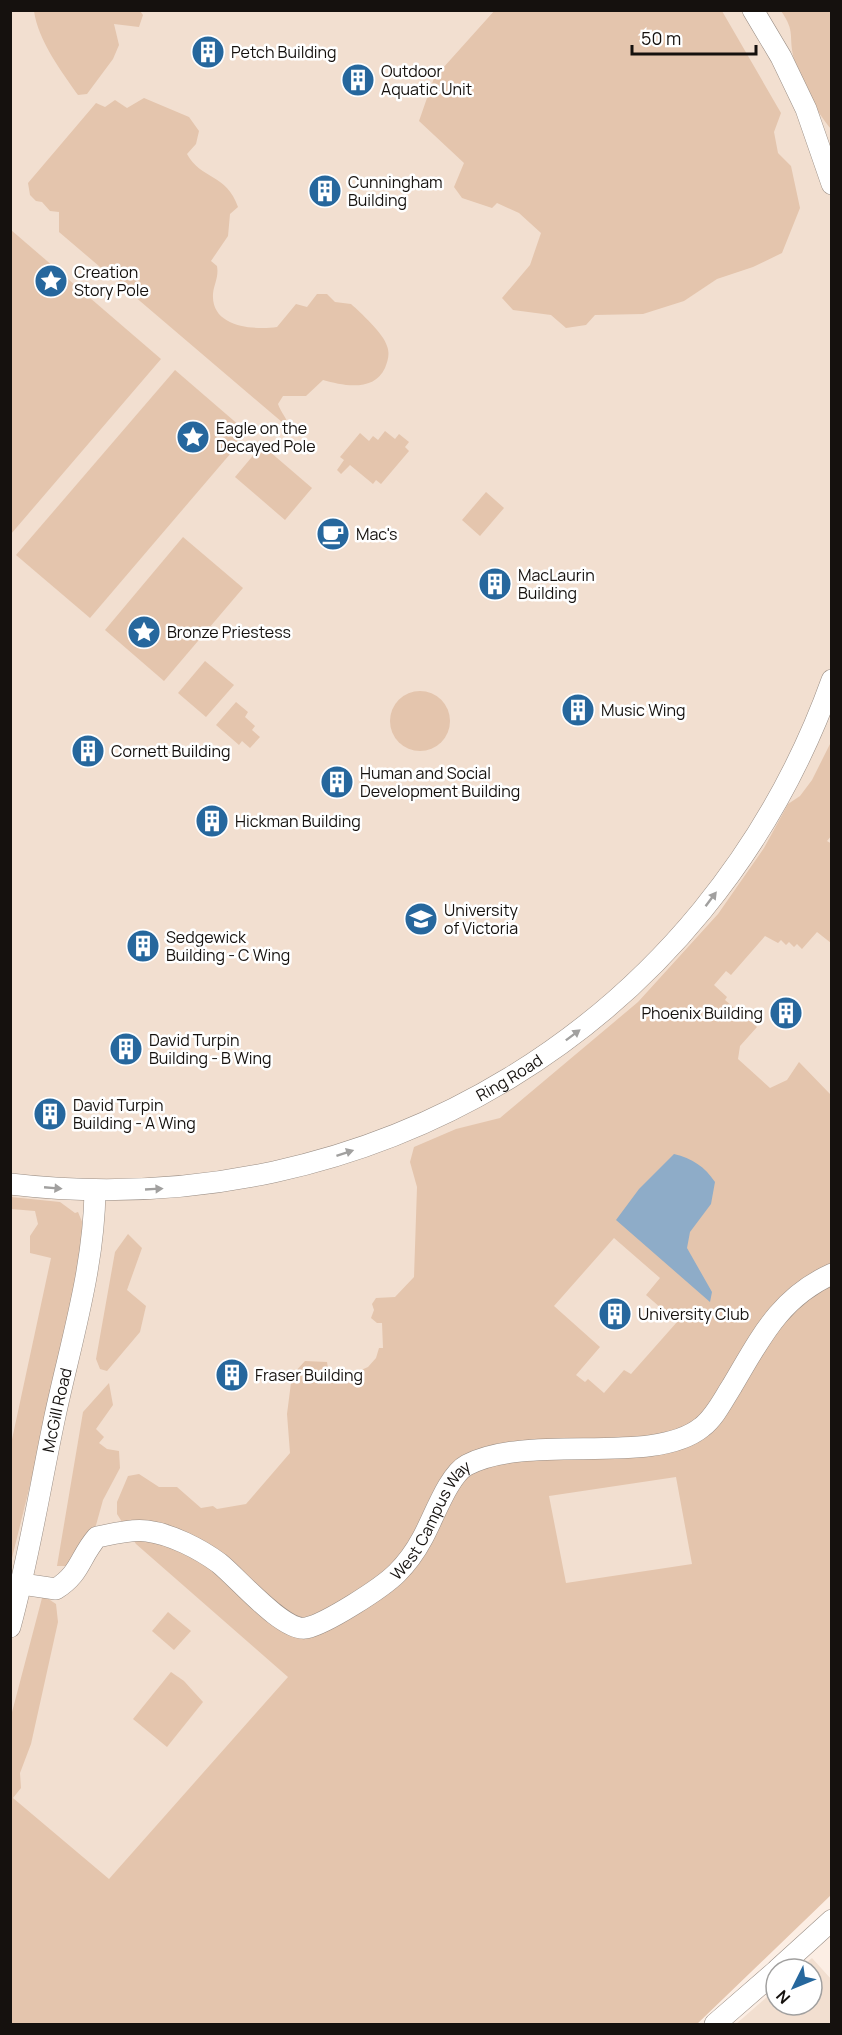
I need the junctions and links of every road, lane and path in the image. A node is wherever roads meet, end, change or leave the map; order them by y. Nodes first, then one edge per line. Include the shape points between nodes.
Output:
1 (753, 10) edge
2 (806, 109) junction
3 (831, 151) edge
4 (831, 184) edge
5 (831, 681) edge
6 (10, 1184) edge
7 (95, 1191) junction
8 (831, 1274) edge
9 (22, 1584) junction
10 (10, 1627) edge
11 (831, 1920) edge
12 (791, 1957) edge
13 (764, 1982) edge
14 (715, 2025) edge

1 - 2 street
2 - 3 street
2 - 4 street
7 -> 5 street, Ring Road via 228,1182 308,1165 394,1136 451,1110 566,1040 632,986 675,942 737,865 799,762
6 -> 7 street, Ring Road
7 - 9 street, McGill Road via 90,1257
8 - 9 street, West Campus Way via 802,1290 775,1316 719,1407 702,1427 668,1443 503,1454 483,1457 463,1467 448,1487 416,1550 396,1575 332,1617 305,1628 286,1625 217,1562 194,1548 146,1531 97,1538 88,1547 77,1571 56,1589
9 - 10 street, McGill Road
11 - 12 street
13 - 14 street

